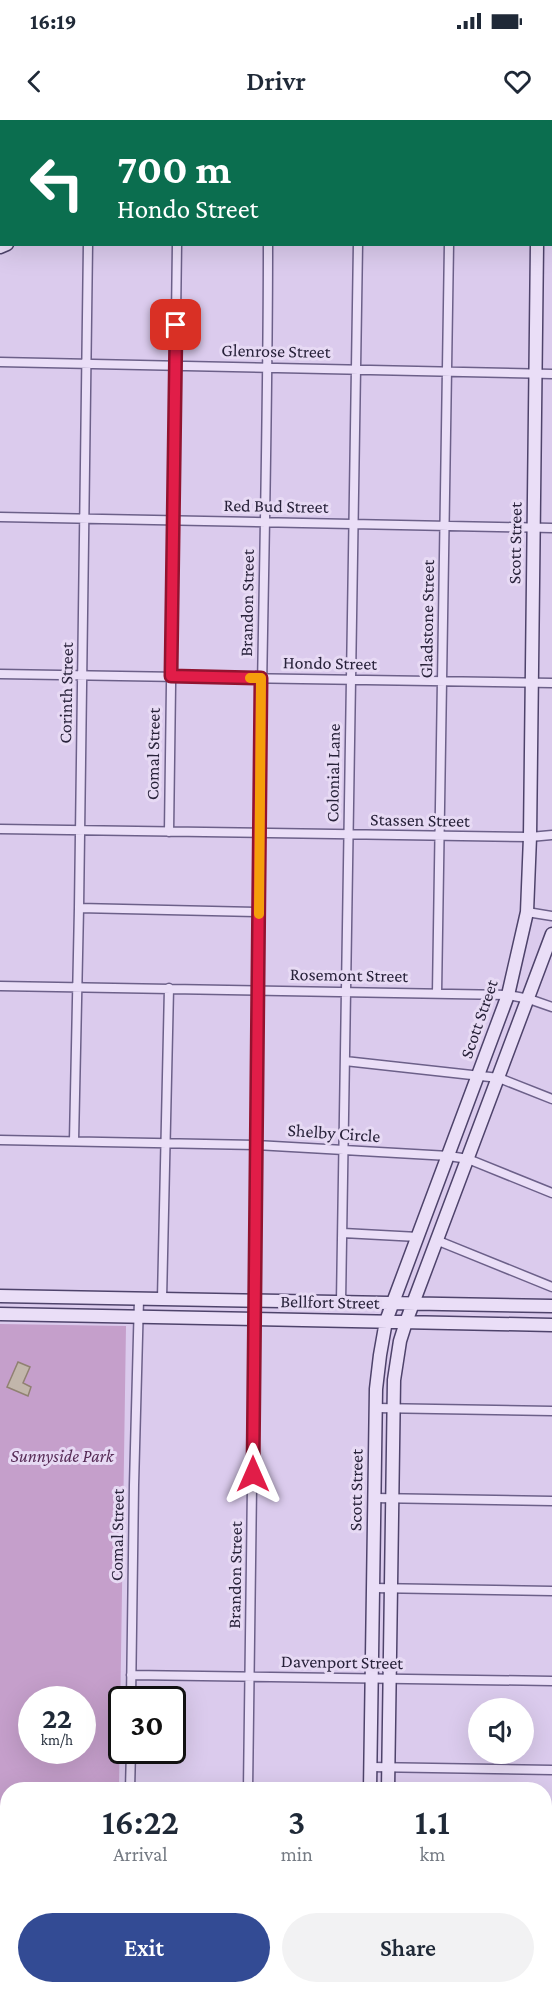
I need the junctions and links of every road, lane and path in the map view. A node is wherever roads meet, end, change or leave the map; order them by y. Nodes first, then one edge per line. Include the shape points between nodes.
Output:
1 (88, 246) edge
2 (177, 246) edge
3 (268, 246) edge
4 (358, 246) edge
5 (449, 246) edge
6 (537, 246) edge
7 (0, 362) edge
8 (87, 364) junction
9 (176, 366) junction
10 (268, 368) junction
11 (356, 369) junction
12 (447, 371) junction
13 (536, 374) junction
14 (552, 374) edge
15 (0, 518) edge
16 (84, 519) junction
17 (172, 521) junction
18 (265, 522) junction
19 (353, 524) junction
20 (445, 526) junction
21 (534, 527) junction
22 (552, 528) edge
23 (0, 674) edge
24 (82, 675) junction
25 (171, 676) junction
26 (261, 678) junction
27 (351, 680) junction
28 (442, 681) junction
29 (531, 683) junction
30 (552, 683) edge
31 (0, 829) edge
32 (80, 831) junction
33 (169, 832) junction
34 (260, 834) junction
35 (349, 835) junction
36 (552, 835) edge
37 (439, 837) junction
38 (530, 837) junction
39 (79, 908) junction
40 (260, 912) junction
41 (527, 912) junction
42 (552, 916) edge
43 (552, 934) edge
44 (0, 986) edge
45 (78, 987) junction
46 (169, 988) junction
47 (259, 990) junction
48 (346, 991) junction
49 (437, 993) junction
50 (508, 995) junction
51 (529, 999) junction
52 (552, 1007) edge
53 (345, 1061) junction
54 (478, 1077) junction
55 (499, 1078) junction
56 (552, 1099) edge
57 (0, 1140) edge
58 (74, 1141) junction
59 (165, 1143) junction
60 (256, 1145) junction
61 (343, 1151) junction
62 (449, 1156) junction
63 (468, 1159) junction
64 (552, 1193) edge
65 (343, 1233) junction
66 (418, 1237) junction
67 (436, 1240) junction
68 (552, 1287) edge
69 (0, 1296) edge
70 (139, 1299) junction
71 (162, 1299) junction
72 (253, 1301) junction
73 (341, 1302) junction
74 (393, 1304) junction
75 (413, 1304) junction
76 (546, 1306) edge
77 (0, 1314) edge
78 (138, 1317) junction
79 (253, 1319) junction
80 (386, 1321) junction
81 (406, 1322) junction
82 (546, 1325) edge
83 (376, 1408) junction
84 (393, 1408) junction
85 (552, 1411) edge
86 (374, 1498) junction
87 (393, 1498) junction
88 (552, 1501) edge
89 (373, 1588) junction
90 (391, 1588) junction
91 (552, 1591) edge
92 (131, 1675) junction
93 (250, 1677) junction
94 (372, 1678) junction
95 (390, 1679) junction
96 (552, 1681) edge
97 (131, 1686) edge
98 (130, 1764) edge
99 (370, 1767) junction
100 (389, 1768) junction
101 (552, 1770) edge
102 (130, 1782) edge
103 (248, 1782) edge
104 (370, 1782) edge
105 (388, 1782) edge

1 - 8 street, Corinth Street
2 - 9 street, Comal Street
3 - 10 street, Brandon Street
4 - 11 street, Colonial Lane
5 - 12 street, Gladstone Street
6 - 13 main road, Scott Street
7 - 8 street, Glenrose Street
8 - 9 street, Glenrose Street
8 - 16 street, Corinth Street
9 - 10 street, Glenrose Street
9 - 17 street, Comal Street
10 - 11 street, Glenrose Street
10 - 18 street, Brandon Street
11 - 12 street, Glenrose Street
11 - 19 street, Colonial Lane
12 - 13 street, Glenrose Street
12 - 20 street, Gladstone Street
13 - 14 street, Glenrose Street
13 - 21 main road, Scott Street
15 - 16 street, Red Bud Street
16 - 17 street, Red Bud Street
16 - 24 street, Corinth Street
17 - 18 street, Red Bud Street
17 - 25 street, Comal Street
18 - 19 street, Red Bud Street
18 - 26 street, Brandon Street
19 - 20 street, Red Bud Street
19 - 27 street, Colonial Lane
20 - 21 street, Red Bud Street
20 - 28 street, Gladstone Street
21 - 22 street, Red Bud Street
21 - 29 main road, Scott Street
23 - 24 street, Hondo Street
24 - 25 street, Hondo Street
24 - 32 street, Corinth Street
25 - 26 street, Hondo Street
25 - 33 street, Comal Street
26 - 27 street, Hondo Street
26 - 34 street, Brandon Street
27 - 28 street, Hondo Street
27 - 35 street, Colonial Lane
28 - 29 street, Hondo Street
28 - 37 street, Gladstone Street
29 - 30 street, Hondo Street
29 - 38 main road, Scott Street
31 - 32 street, Stassen Street
32 - 33 street, Stassen Street
32 - 39 street, Corinth Street
33 - 34 street, Stassen Street
34 - 35 street, Stassen Street
34 - 40 street, Brandon Street
35 - 37 street, Stassen Street
35 - 48 street, Colonial Lane
36 - 38 street, Stassen Street
37 - 38 street, Stassen Street
37 - 49 street, Gladstone Street
38 - 41 main road, Scott Street
39 - 40 street
39 - 45 street, Corinth Street
40 - 47 street, Brandon Street
41 - 42 street
41 - 50 main road, Scott Street
43 - 51 main road, Scott Street
44 - 45 street, Rosemont Street
45 - 46 street, Rosemont Street
45 - 58 street, Corinth Street
46 - 47 street, Rosemont Street
46 - 59 street
47 - 48 street, Rosemont Street
47 - 60 street, Brandon Street
48 - 49 street, Rosemont Street
48 - 53 street, Colonial Lane
49 - 50 street, Rosemont Street
50 - 51 street, Rosemont Street
50 - 54 main road, Scott Street
51 - 52 street, Rosemont Street
51 - 55 main road, Scott Street
53 - 54 street
53 - 61 street, Colonial Lane
54 - 55 street
54 - 62 main road, Scott Street
55 - 56 street
55 - 63 main road, Scott Street
57 - 58 street, Shelby Circle
58 - 59 street, Shelby Circle
59 - 60 street, Shelby Circle
59 - 71 street
60 - 61 street, Shelby Circle
60 - 72 street, Brandon Street
61 - 62 street, Shelby Circle
61 - 65 street, Colonial Lane
62 - 63 street, Shelby Circle
62 - 66 main road, Scott Street
63 - 64 street, Shelby Circle
63 - 67 main road, Scott Street
65 - 66 street
65 - 73 street, Colonial Lane
66 - 74 main road, Scott Street
67 - 68 street
67 - 75 main road, Scott Street
69 - 70 main road, Bellfort Street
70 - 71 main road, Bellfort Street
70 - 78 street, Comal Street
71 - 72 main road, Bellfort Street
72 - 73 main road, Bellfort Street
72 - 79 street, Brandon Street
73 - 74 main road, Bellfort Street
74 - 75 main road, Bellfort Street
74 - 80 main road, Scott Street
75 - 76 main road, Bellfort Street
75 - 81 main road, Scott Street
76 - 82 main road
77 - 78 main road, Bellfort Street
78 - 79 main road, Bellfort Street
78 - 92 street, Comal Street
79 - 80 main road, Bellfort Street
79 - 93 street, Brandon Street
80 - 81 main road, Bellfort Street
80 - 83 main road, Scott Street via 377,1370
81 - 82 main road, Bellfort Street
81 - 84 main road, Scott Street via 396,1360
83 - 84 street
83 - 86 main road, Scott Street
84 - 85 street
84 - 87 main road, Scott Street
86 - 87 street
86 - 89 main road, Scott Street
87 - 88 street
87 - 90 main road, Scott Street
89 - 90 street
89 - 94 main road, Scott Street
90 - 91 street
90 - 95 main road, Scott Street
92 - 93 street, Davenport Street
92 - 97 street, Comal Street
93 - 94 street, Davenport Street
93 - 103 street, Brandon Street
94 - 95 street, Davenport Street
94 - 99 main road, Scott Street
95 - 96 street, Davenport Street
95 - 100 main road, Scott Street
98 - 102 street
99 - 100 street
99 - 104 main road, Scott Street
100 - 101 street
100 - 105 main road, Scott Street

